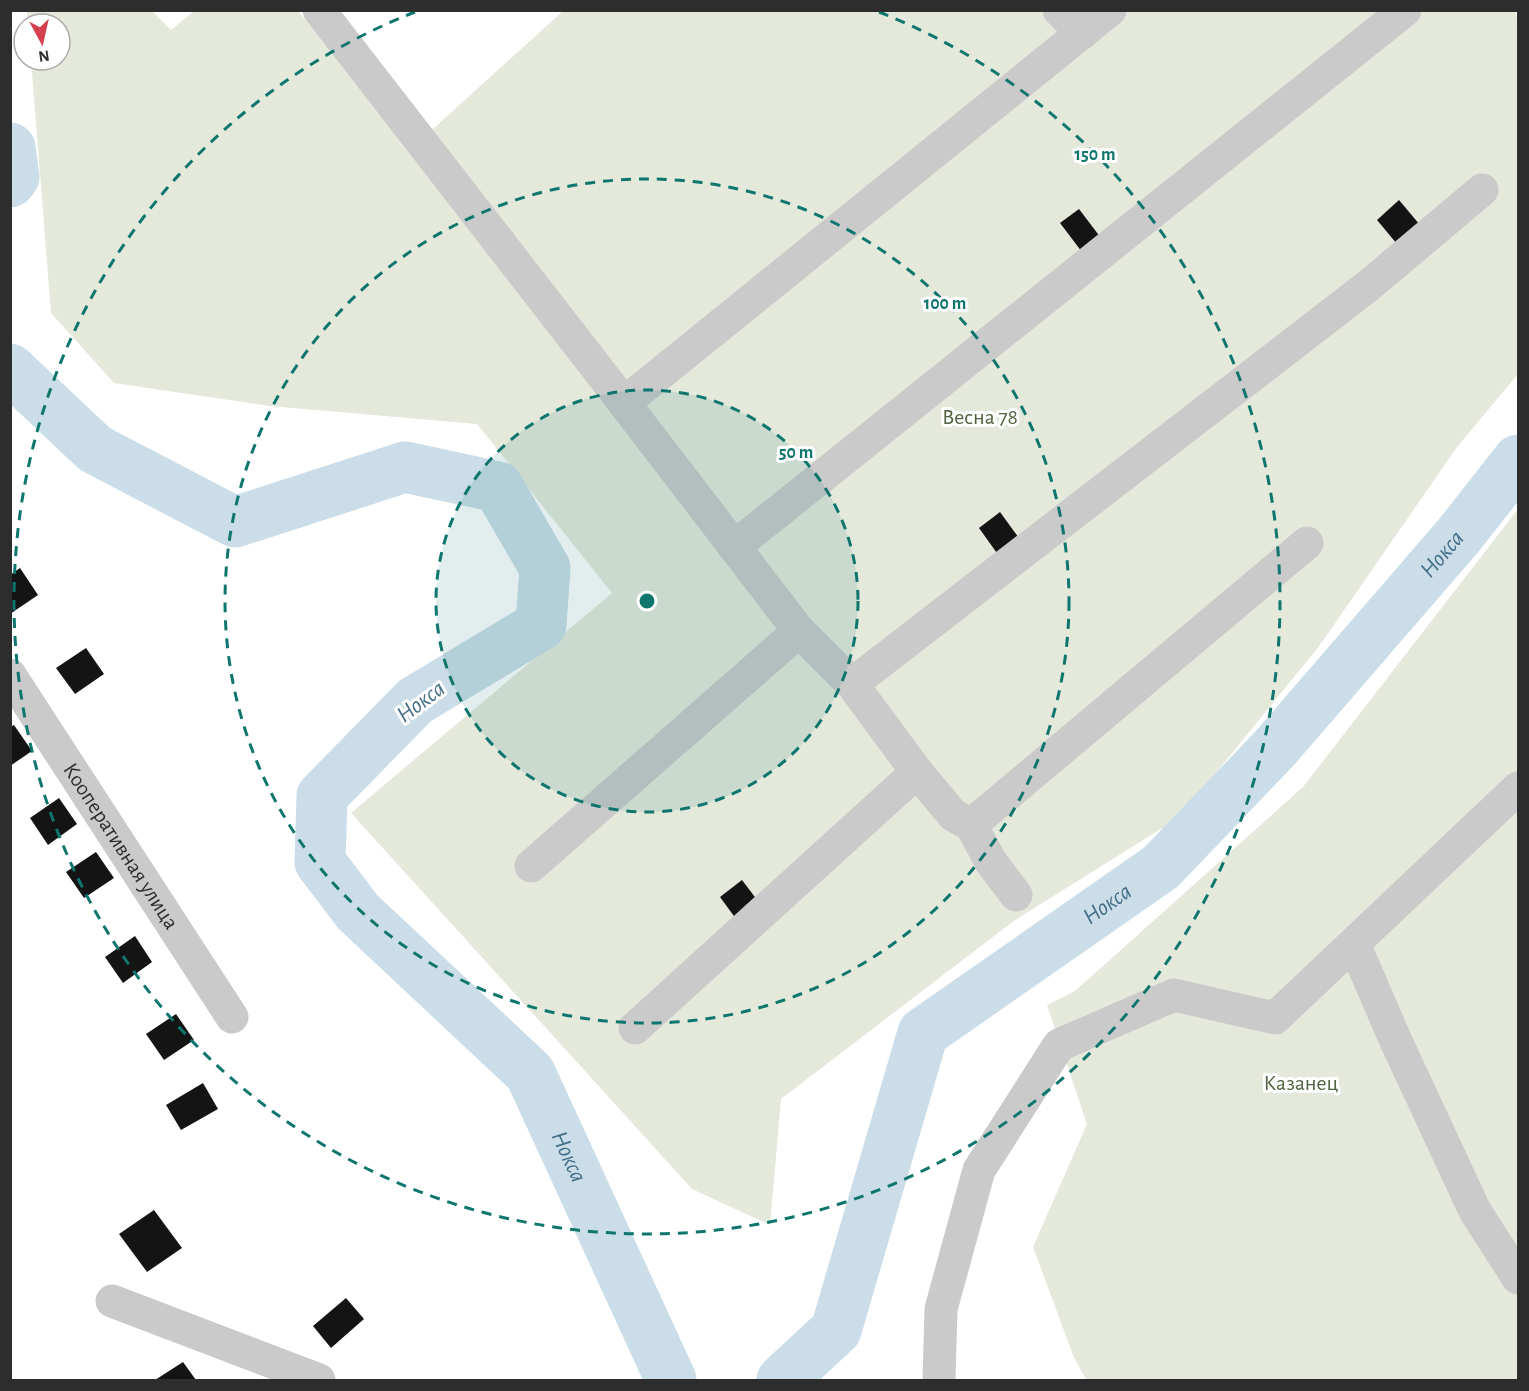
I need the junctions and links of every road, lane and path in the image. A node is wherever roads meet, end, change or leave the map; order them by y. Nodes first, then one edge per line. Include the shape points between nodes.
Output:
1 (319, 10) edge
2 (1059, 10) edge
3 (1110, 10) edge
4 (1405, 10) edge
5 (1082, 33) junction
6 (1482, 190) dead end
7 (624, 403) junction
8 (1307, 543) dead end
9 (734, 547) junction
10 (799, 631) junction
11 (10, 675) edge
12 (852, 684) junction
13 (917, 772) junction
14 (1518, 788) edge
15 (971, 825) junction
16 (531, 866) dead end
17 (1016, 895) dead end
18 (1354, 944) junction
19 (232, 1017) dead end
20 (635, 1028) dead end
21 (1518, 1278) edge
22 (112, 1300) dead end
23 (319, 1380) edge
24 (939, 1380) edge

1 - 7 street
2 - 5 street
3 - 5 street
4 - 9 street
5 - 7 street
6 - 12 street via 1368,286
7 - 9 street
8 - 15 street
9 - 10 street
10 - 12 street
10 - 16 street
11 - 19 street, Кооперативная улица
12 - 13 street
13 - 15 street via 953,815
13 - 20 street
14 - 18 street
15 - 17 street via 991,862
18 - 21 street via 1475,1211
18 - 24 street via 1275,1018 1174,995 1059,1046 979,1170 941,1309
22 - 23 street

